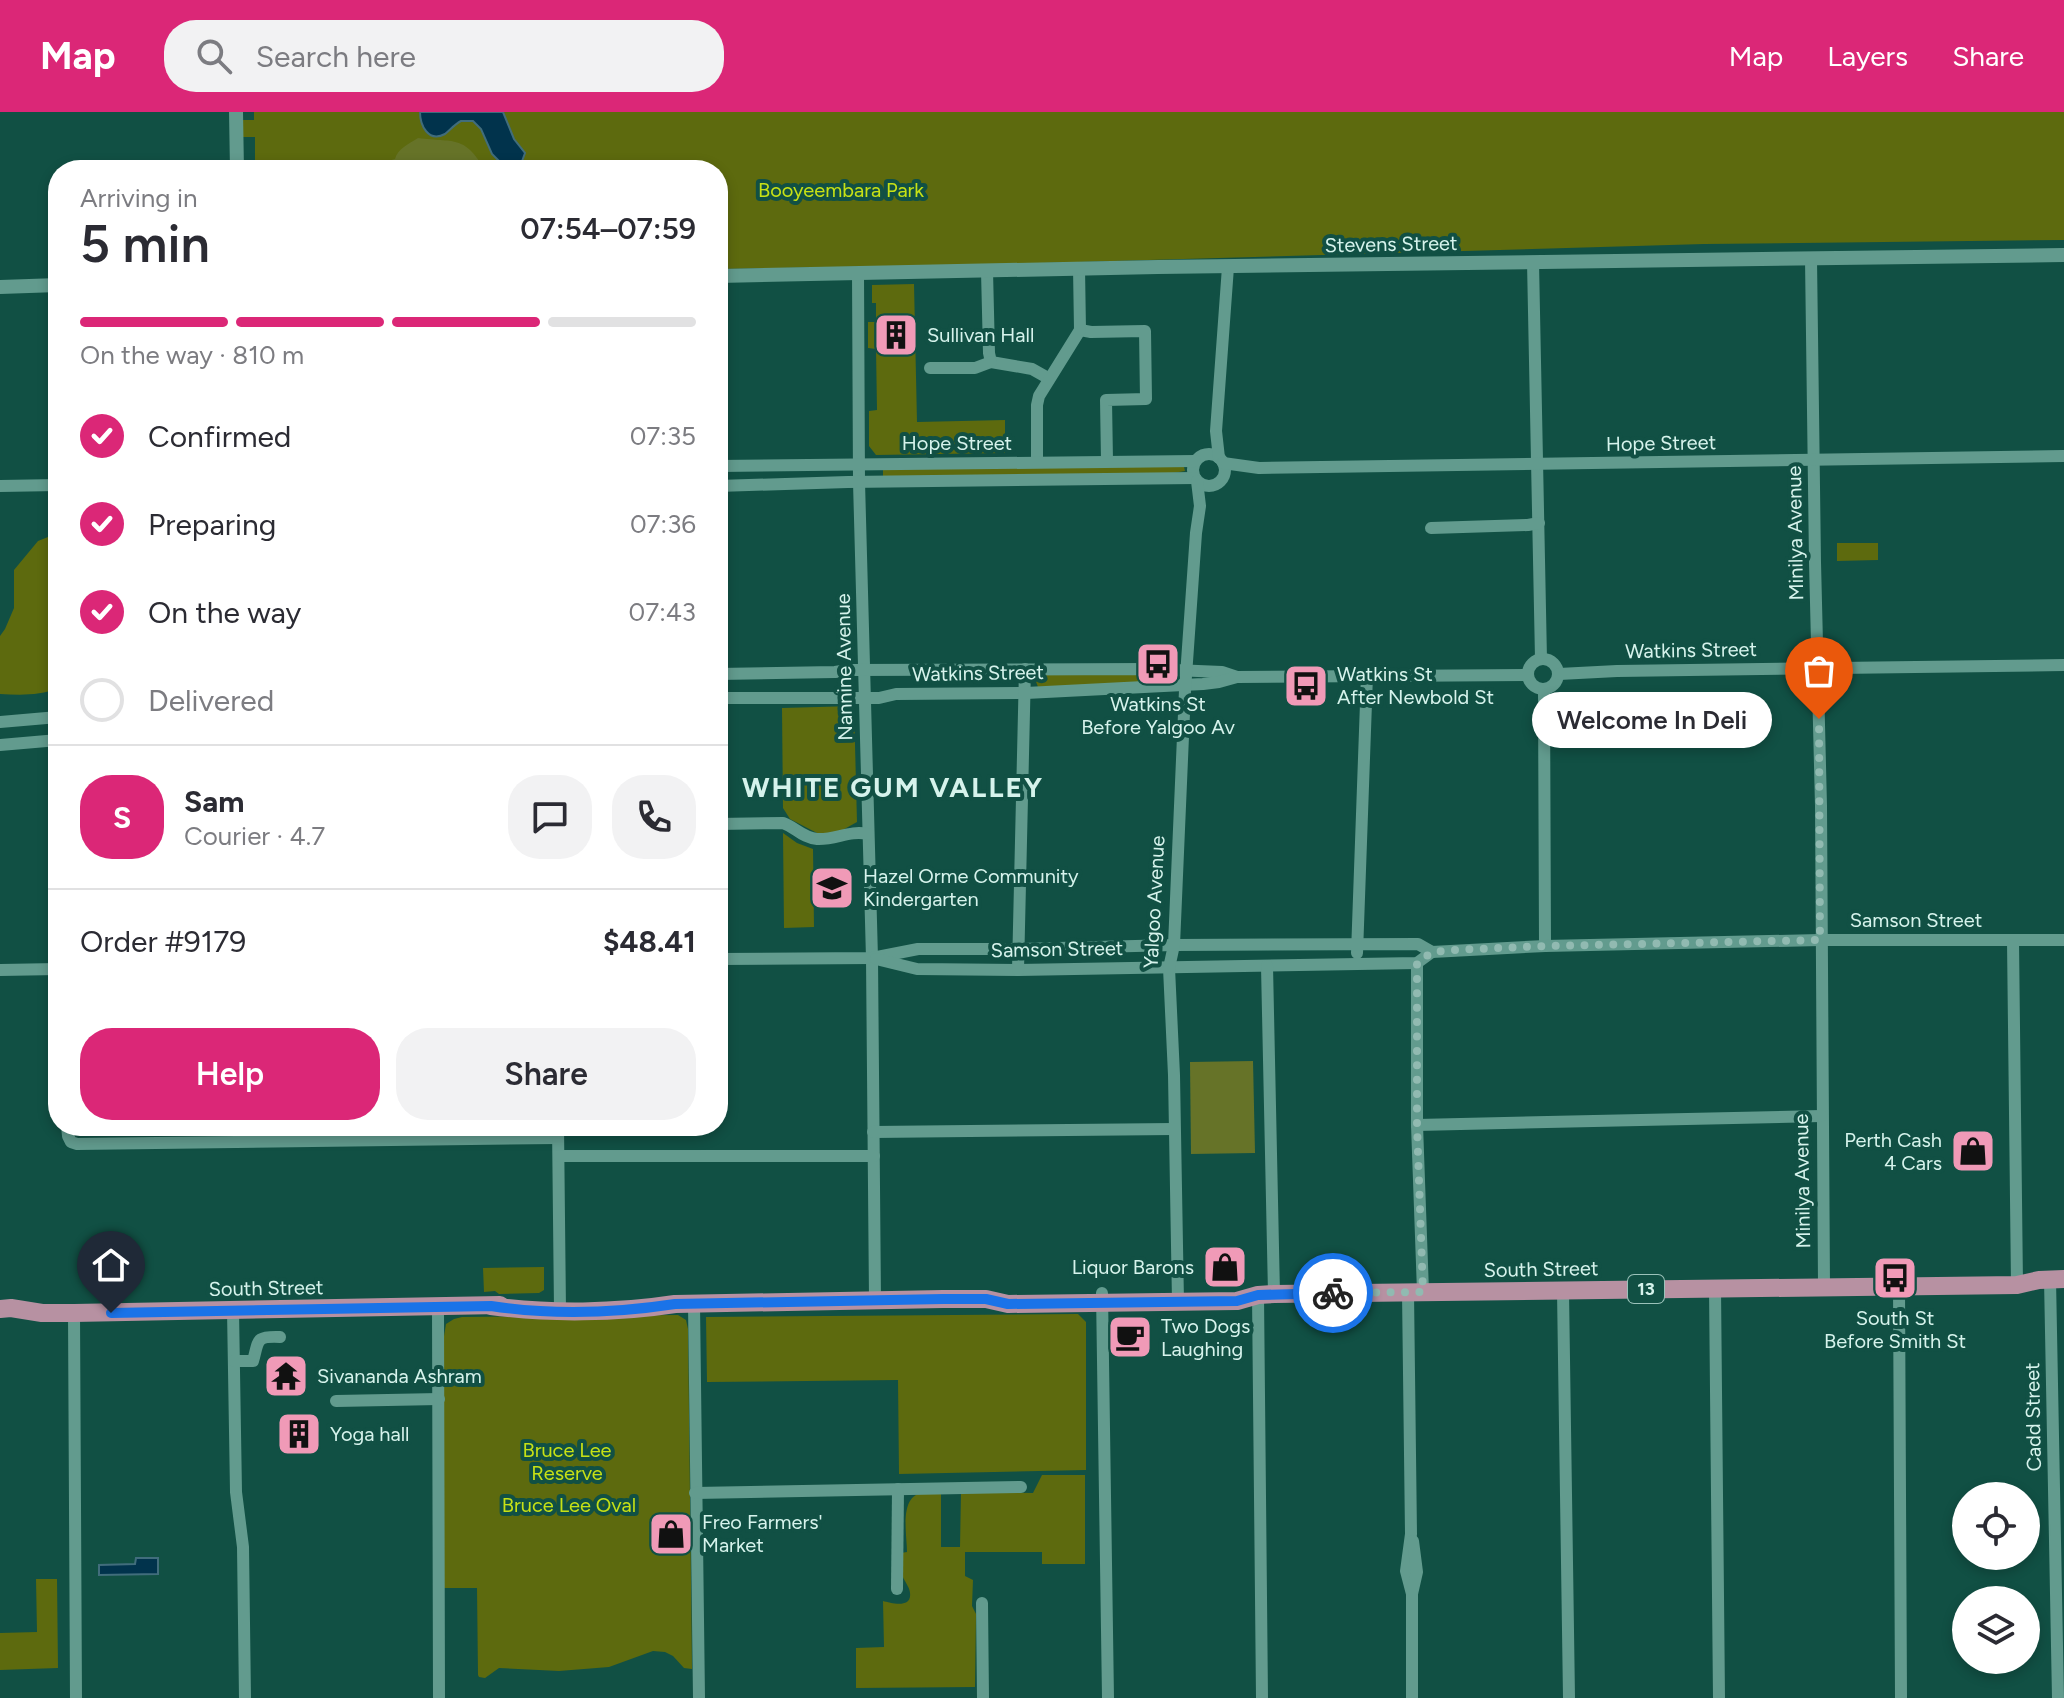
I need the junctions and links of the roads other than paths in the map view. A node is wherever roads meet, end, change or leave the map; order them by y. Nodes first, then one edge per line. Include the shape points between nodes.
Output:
1 (236, 112) edge
2 (237, 160) edge
3 (2064, 255) edge
4 (1811, 259) junction
5 (1533, 262) junction
6 (1228, 267) junction
7 (1079, 268) junction
8 (987, 271) junction
9 (858, 273) junction
10 (728, 276) edge
11 (48, 285) edge
12 (0, 287) edge
13 (1080, 330) junction
14 (991, 362) junction
15 (930, 368) dead end
16 (1048, 378) junction
17 (2064, 456) edge
18 (1813, 460) junction
19 (1107, 461) junction
20 (1037, 462) junction
21 (1214, 463) junction
22 (859, 464) junction
23 (1538, 465) junction
24 (728, 466) edge
25 (1196, 480) junction
26 (859, 482) junction
27 (48, 485) edge
28 (0, 486) edge
29 (728, 486) edge
30 (1212, 486) junction
31 (1200, 506) junction
32 (1539, 523) junction
33 (1431, 528) dead end
34 (1541, 659) junction
35 (2064, 665) edge
36 (1818, 668) junction
37 (1025, 669) junction
38 (864, 670) junction
39 (1187, 670) junction
40 (728, 674) edge
41 (1559, 674) junction
42 (1367, 675) junction
43 (1528, 675) junction
44 (1237, 677) junction
45 (1185, 685) junction
46 (1544, 689) junction
47 (1026, 693) junction
48 (865, 697) junction
49 (728, 698) edge
50 (48, 718) edge
51 (0, 722) edge
52 (48, 741) edge
53 (0, 745) edge
54 (728, 824) edge
55 (868, 834) junction
56 (1820, 940) junction
57 (2064, 940) edge
58 (2013, 941) junction
59 (1357, 944) junction
60 (1174, 945) junction
61 (1545, 946) junction
62 (1019, 949) junction
63 (1432, 952) junction
64 (872, 958) junction
65 (728, 959) edge
66 (1417, 963) junction
67 (1357, 964) junction
68 (1267, 966) junction
69 (1169, 968) junction
70 (48, 969) edge
71 (0, 970) edge
72 (1018, 970) junction
73 (1821, 1116) junction
74 (1417, 1125) junction
75 (1174, 1129) junction
76 (873, 1132) junction
77 (68, 1136) edge
78 (398, 1136) edge
79 (558, 1136) edge
80 (559, 1156) junction
81 (874, 1156) junction
82 (2017, 1285) junction
83 (2057, 1285) edge
84 (1899, 1286) junction
85 (1824, 1287) junction
86 (1715, 1288) junction
87 (1563, 1291) junction
88 (1416, 1292) junction
89 (1266, 1294) junction
90 (1177, 1297) junction
91 (1102, 1298) junction
92 (875, 1300) junction
93 (684, 1304) junction
94 (560, 1305) junction
95 (438, 1306) junction
96 (0, 1309) edge
97 (233, 1310) junction
98 (42, 1313) junction
99 (74, 1313) junction
100 (0, 1319) edge
101 (280, 1337) dead end
102 (234, 1361) junction
103 (439, 1399) junction
104 (336, 1401) dead end
105 (1021, 1487) dead end
106 (898, 1489) junction
107 (695, 1493) junction
108 (897, 1589) dead end
109 (982, 1603) dead end
110 (76, 1698) edge
111 (245, 1698) edge
112 (439, 1698) edge
113 (699, 1698) edge
114 (983, 1698) edge
115 (1108, 1698) edge
116 (1262, 1698) edge
117 (1412, 1698) edge
118 (1569, 1698) edge
119 (1719, 1698) edge
120 (1901, 1698) edge
121 (2058, 1698) edge

1 - 2 street
3 - 4 street, Stevens Street
4 - 5 street, Stevens Street
4 - 18 street, Minilya Avenue
5 - 6 street, Stevens Street
5 - 23 street
6 - 7 street, Stevens Street
6 - 21 street
7 - 8 street, Stevens Street
7 - 13 street
8 - 9 street, Stevens Street
8 - 14 street
9 - 10 street, Stevens Street
9 - 22 street, Nannine Avenue
11 - 12 street
13 - 16 street
13 - 19 street via 1145,331 1146,399 1106,400
14 - 15 street via 975,368
14 - 16 street via 1032,369
16 - 20 street via 1037,405
17 - 18 street, Hope Street
18 - 23 street, Hope Street
18 - 36 street, Minilya Avenue
19 - 20 street, Hope Street
19 - 21 street, Hope Street
20 - 22 street, Hope Street
21 - 23 street, Hope Street via 1259,468
21 - 25 street, Yalgoo Avenue via 1193,470
21 - 30 street, Yalgoo Avenue via 1221,481
22 - 24 street, Hope Street
22 - 26 street, Nannine Avenue
23 - 32 street
25 - 26 street, Hope Street
25 - 30 street, Hope Street
25 - 31 street, Yalgoo Avenue
26 - 29 street, Hope Street
26 - 38 street, Nannine Avenue
27 - 28 street
30 - 31 street, Yalgoo Avenue
31 - 39 street, Yalgoo Avenue
32 - 33 street
32 - 34 street
34 - 41 street via 1551,661
34 - 43 street via 1530,666
35 - 36 street, Watkins Street
36 - 41 street, Watkins Street
36 - 56 street, Minilya Avenue
37 - 38 street, Watkins Street
37 - 39 street, Watkins Street
37 - 47 street
38 - 40 street, Watkins Street
38 - 48 street, Nannine Avenue
39 - 44 street, Watkins Street
39 - 45 street, Yalgoo Avenue
41 - 46 street via 1556,683
42 - 43 street, Watkins Street
42 - 44 street, Watkins Street
42 - 59 street
43 - 46 street via 1535,687
44 - 45 street, Watkins Street
45 - 47 street, Watkins Street
45 - 60 street, Yalgoo Avenue
46 - 61 street
47 - 48 street, Watkins Street
47 - 62 street
48 - 49 street, Watkins Street
48 - 55 street, Nannine Avenue
50 - 51 street
52 - 53 street
54 - 55 street via 783,823 815,839
55 - 64 street, Nannine Avenue
56 - 58 street, Samson Street
56 - 61 street, Samson Street
56 - 73 street, Minilya Avenue
57 - 58 street, Samson Street
58 - 82 street
59 - 60 street, Samson Street
59 - 63 street, Samson Street via 1418,944
59 - 67 street
60 - 62 street, Samson Street
60 - 69 street, Yalgoo Avenue
61 - 63 street, Samson Street
62 - 64 street, Samson Street via 918,949
62 - 72 street
63 - 66 street
64 - 65 street, Samson Street
64 - 72 street, Samson Street via 917,969
64 - 76 street, Nannine Avenue
66 - 67 street, Samson Street
66 - 74 street
67 - 68 street, Samson Street
68 - 69 street, Samson Street
68 - 89 street
69 - 72 street, Samson Street
69 - 75 street, Yalgoo Avenue
70 - 71 street
73 - 74 street
73 - 85 street, Minilya Avenue
74 - 88 street
75 - 76 street
75 - 90 street, Yalgoo Avenue
76 - 81 street, Nannine Avenue
77 - 78 street via 77,1144
79 - 80 street
80 - 81 street
80 - 94 street
81 - 92 street, Nannine Avenue
82 - 83 main road, South Street / 13
82 - 84 main road, South Street / 13
83 - 121 street, Cadd Street
84 - 85 main road, South Street / 13
84 - 120 street
85 - 86 main road, South Street / 13
86 - 87 main road, South Street / 13
86 - 119 street
87 - 88 main road, South Street / 13
87 - 118 street
88 - 89 main road, South Street / 13
88 - 117 street
89 - 90 main road, South Street / 13 via 1237,1301
89 - 116 street
90 - 91 main road, South Street / 13
91 - 92 main road, South Street / 13 via 1008,1304 986,1299
91 - 115 street
92 - 93 main road, South Street / 13
93 - 94 main road, South Street / 13 via 636,1299
93 - 107 street
94 - 95 main road, South Street / 13
95 - 97 main road, South Street / 13
95 - 103 street
96 - 98 main road, South Street / 13
97 - 99 main road, South Street / 13
97 - 102 street
98 - 99 main road, South Street / 13
98 - 100 main road, South Street / 13
99 - 110 street
101 - 102 street via 258,1341 253,1361
102 - 111 street
103 - 104 street
103 - 112 street
105 - 106 street
106 - 107 street
106 - 108 street
107 - 113 street
109 - 114 street

